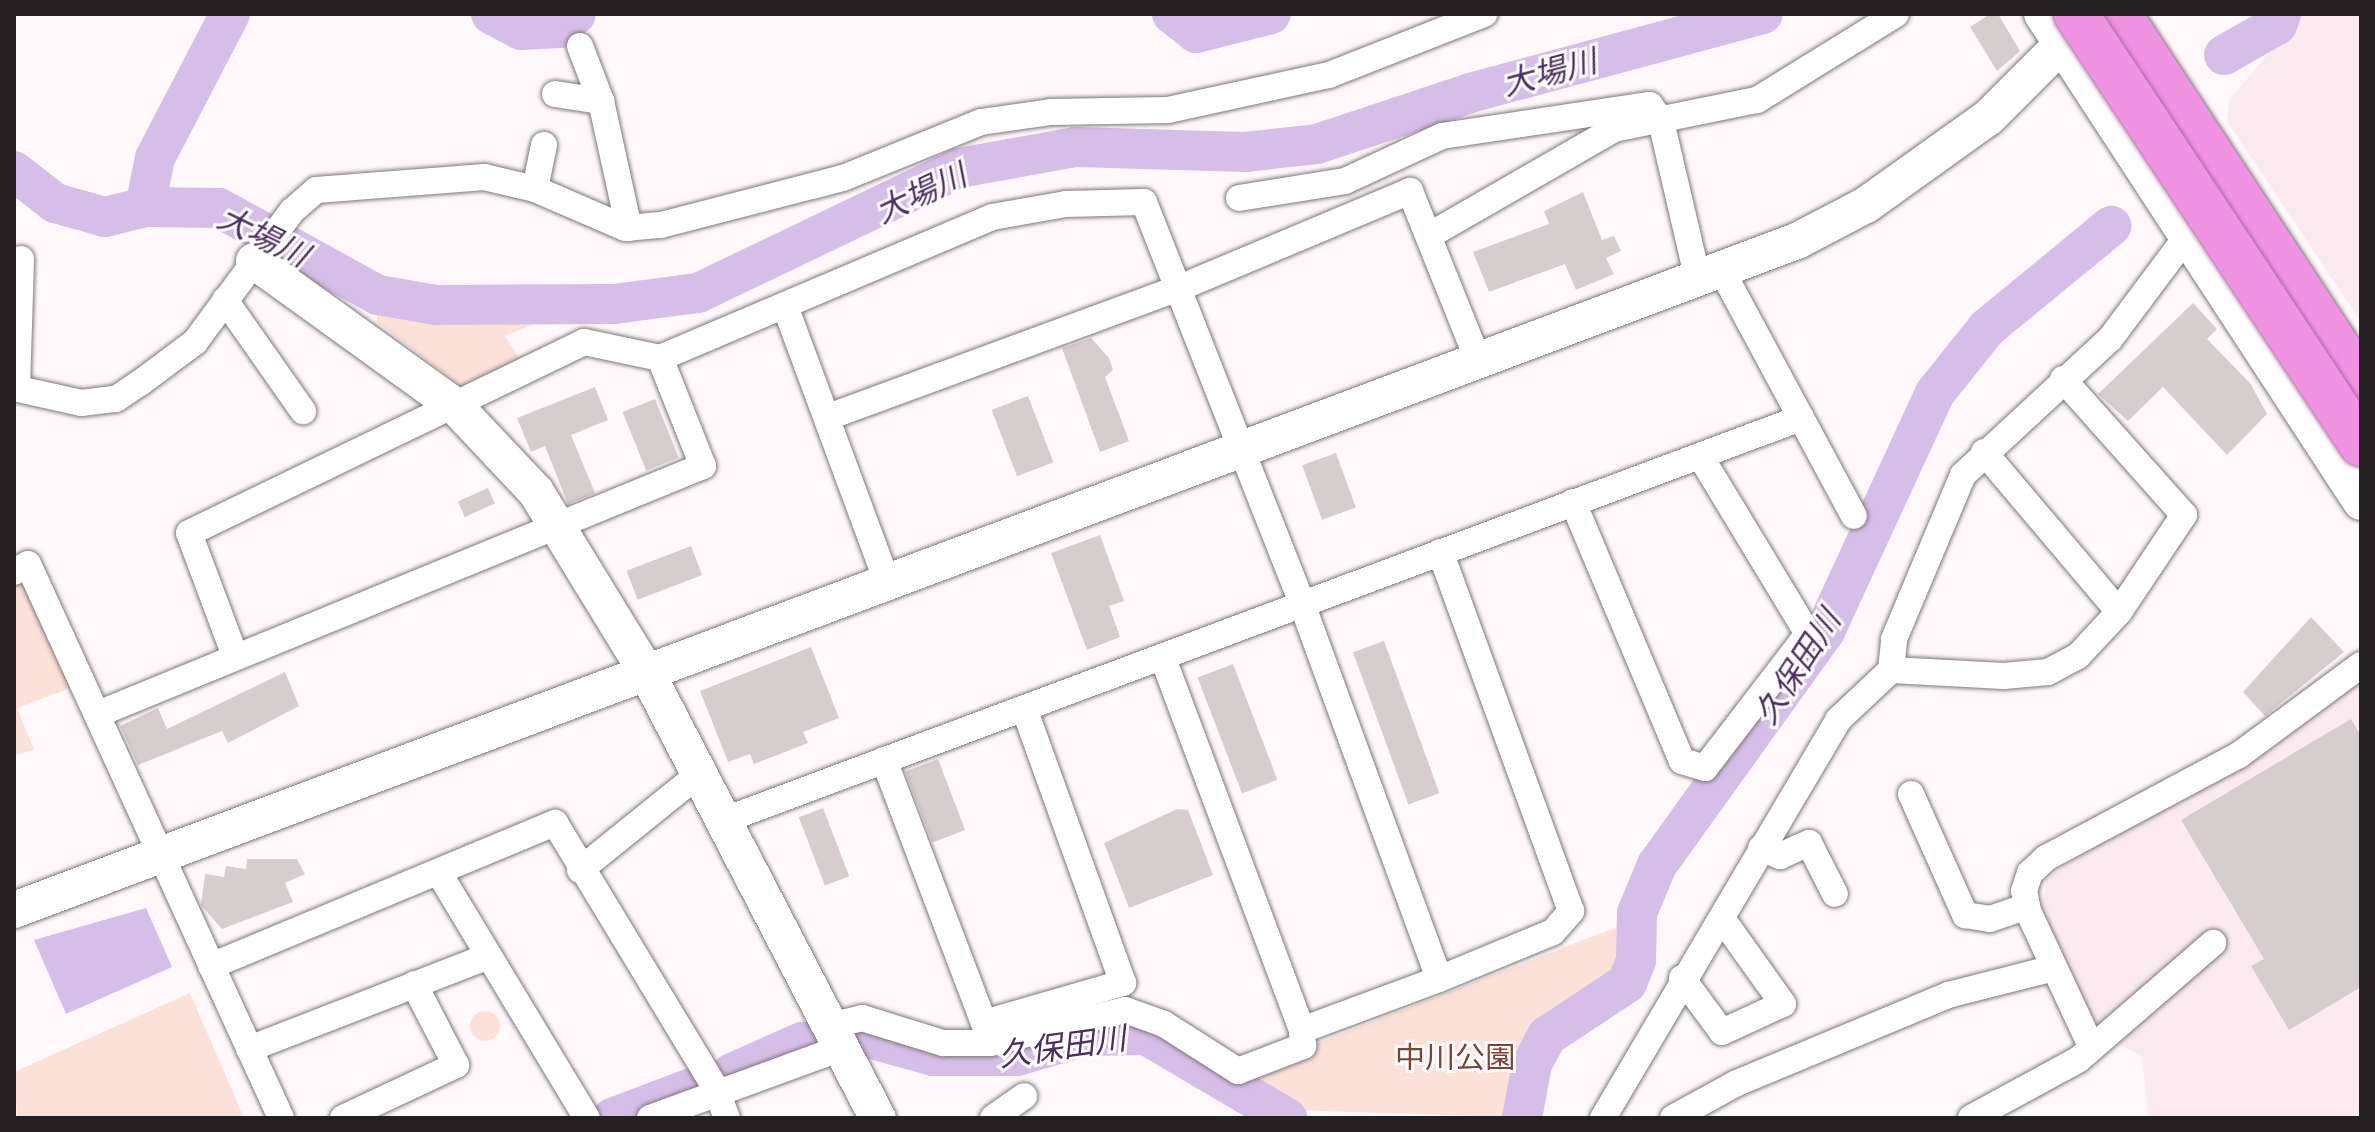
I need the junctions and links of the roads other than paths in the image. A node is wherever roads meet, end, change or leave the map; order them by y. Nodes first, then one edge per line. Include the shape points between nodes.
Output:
1 (1484, 14) edge
2 (1896, 14) edge
3 (2042, 14) edge
4 (2092, 14) edge
5 (2107, 14) edge
6 (2119, 14) edge
7 (2068, 30) edge
8 (580, 46) dead end
9 (555, 94) dead end
10 (601, 101) junction
11 (1661, 121) junction
12 (544, 145) dead end
13 (535, 189) junction
14 (1239, 198) dead end
15 (629, 228) junction
16 (1430, 235) junction
17 (2187, 236) junction
18 (21, 259) dead end
19 (254, 261) junction
20 (1710, 273) junction
21 (1177, 289) junction
22 (225, 300) junction
23 (785, 306) junction
24 (660, 358) junction
25 (1477, 358) junction
26 (2063, 379) junction
27 (15, 388) edge
28 (2359, 392) edge
29 (455, 406) junction
30 (303, 411) dead end
31 (831, 416) junction
32 (1801, 418) junction
33 (2361, 444) edge
34 (1240, 450) junction
35 (1984, 452) junction
36 (1700, 456) junction
37 (1573, 502) junction
38 (2361, 502) edge
39 (1854, 516) dead end
40 (557, 526) junction
41 (1440, 552) junction
42 (14, 572) edge
43 (888, 584) junction
44 (1302, 604) junction
45 (2119, 612) junction
46 (235, 656) junction
47 (1164, 661) junction
48 (2361, 665) edge
49 (1891, 670) junction
50 (648, 675) junction
51 (1025, 711) junction
52 (98, 714) junction
53 (884, 760) junction
54 (699, 774) junction
55 (1911, 794) dead end
56 (722, 821) junction
57 (1761, 848) junction
58 (160, 854) junction
59 (580, 870) junction
60 (439, 873) junction
61 (1835, 894) dead end
62 (2027, 906) junction
63 (14, 910) edge
64 (1723, 920) junction
65 (2213, 943) dead end
66 (489, 956) junction
67 (211, 966) junction
68 (2054, 968) junction
69 (1682, 978) junction
70 (1439, 979) junction
71 (414, 984) junction
72 (1302, 1030) junction
73 (987, 1033) junction
74 (836, 1037) junction
75 (2091, 1046) junction
76 (249, 1049) junction
77 (717, 1091) junction
78 (1024, 1096) dead end
79 (281, 1118) edge
80 (343, 1118) edge
81 (587, 1118) edge
82 (650, 1118) edge
83 (727, 1118) edge
84 (878, 1118) edge
85 (993, 1118) edge
86 (1603, 1118) edge
87 (1673, 1118) edge
88 (1971, 1118) edge

1 - 15 street via 1329,75 1168,110 1051,112 981,122 808,189
2 - 11 street via 1757,100
3 - 7 street
4 - 7 street
5 - 28 street
6 - 28 highway
7 - 17 street
7 - 20 street via 1989,117 1866,205
7 - 33 highway, bridge
8 - 10 street
9 - 10 street
10 - 15 street
11 - 14 street via 1650,105 1442,136 1345,181
11 - 16 street via 1614,129
11 - 20 street
12 - 13 street
13 - 15 street
13 - 19 street via 484,177 316,190 292,211
16 - 21 street via 1410,191
16 - 25 street
17 - 26 street via 2110,339
17 - 38 street
18 - 27 street
19 - 22 street
19 - 29 street
20 - 25 street
20 - 32 street
21 - 23 street via 1144,202 1066,204 992,217
21 - 31 street
21 - 34 street
22 - 27 street via 195,342 116,399 81,403
22 - 30 street
23 - 24 street
23 - 31 street
24 - 29 street via 584,342
24 - 40 street via 703,466
25 - 34 street
26 - 35 street
26 - 45 street via 2184,515
29 - 40 street via 536,492
29 - 46 street via 189,533
31 - 43 street
32 - 36 street
32 - 39 street
34 - 43 street
34 - 44 street
35 - 45 street
35 - 49 street via 1963,475 1916,584 1894,639
36 - 37 street
36 - 37 street via 1808,634 1705,768 1682,761
37 - 41 street
40 - 46 street
40 - 50 street
41 - 44 street
41 - 70 street via 1571,911 1553,932
42 - 52 street via 28,564
43 - 50 street
44 - 47 street
44 - 70 street
45 - 49 street via 2078,656 2048,672 2004,676
46 - 52 street
47 - 51 street
47 - 72 street
48 - 62 street via 2239,755 2046,858 2030,873
49 - 57 street via 1838,720
50 - 54 street
50 - 58 street
51 - 53 street
51 - 73 street via 1123,983
52 - 58 street
53 - 56 street
53 - 73 street
54 - 56 street
54 - 59 street
55 - 62 street via 1965,915 1990,919
56 - 74 street
57 - 61 street via 1780,856 1809,843
57 - 64 street
58 - 63 street
58 - 67 street
59 - 60 street via 555,823
59 - 77 street
60 - 66 street
60 - 67 street
62 - 68 street
64 - 69 street
64 - 69 street via 1783,1004 1722,1032
65 - 75 street
66 - 71 street
66 - 81 street
67 - 76 street
68 - 75 street
68 - 87 street via 1948,995 1737,1083
69 - 86 street
70 - 72 street
71 - 76 street
71 - 80 street via 456,1065
72 - 73 street via 1303,1046 1238,1071 1164,1024 1125,1010
73 - 74 street via 943,1043 862,1018
74 - 77 street
74 - 84 street
75 - 88 street via 2078,1060
76 - 79 street
77 - 82 street
77 - 83 street
78 - 85 street

